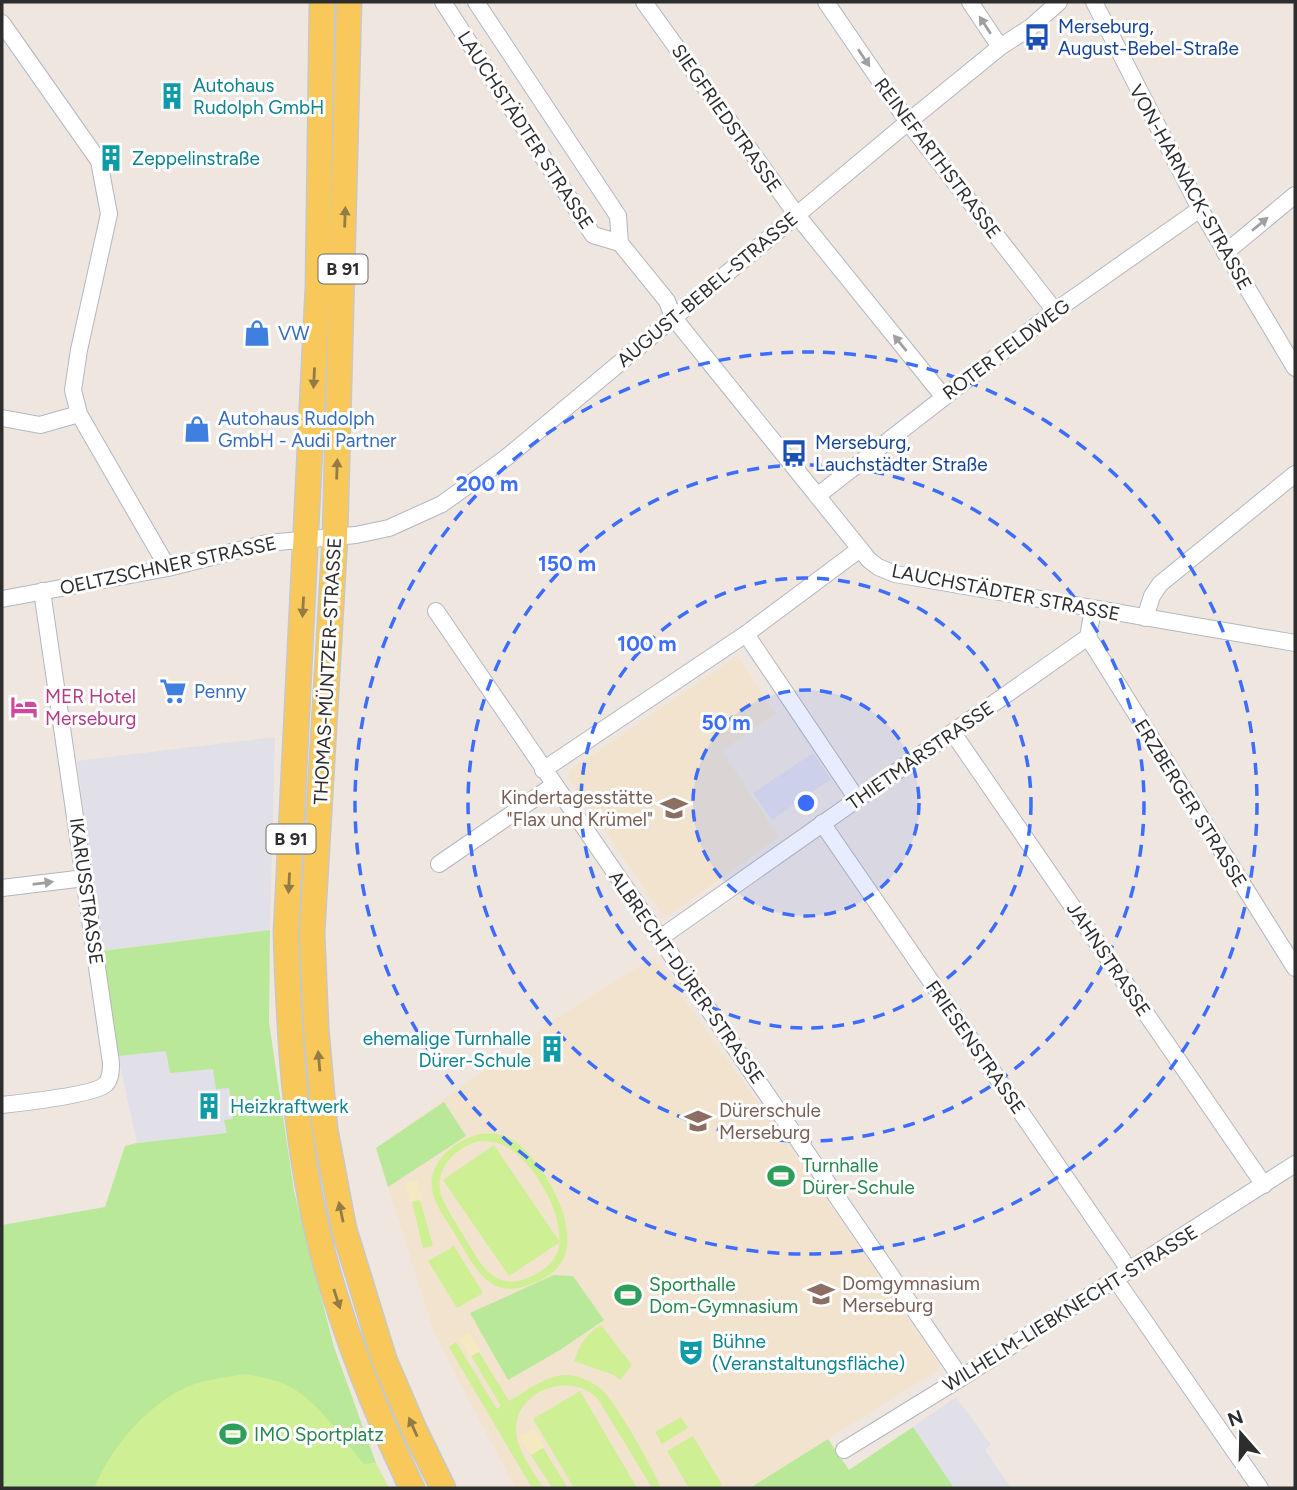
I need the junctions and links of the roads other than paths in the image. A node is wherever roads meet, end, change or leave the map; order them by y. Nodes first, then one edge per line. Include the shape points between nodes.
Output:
1 (322, 2) edge
2 (349, 2) edge
3 (443, 2) edge
4 (476, 2) edge
5 (644, 2) edge
6 (826, 2) edge
7 (970, 2) edge
8 (1059, 2) edge
9 (1094, 2) edge
10 (2, 23) edge
11 (1000, 47) junction
12 (908, 122) junction
13 (1295, 195) edge
14 (1200, 209) junction
15 (796, 215) junction
16 (620, 243) junction
17 (1225, 253) junction
18 (1055, 311) junction
19 (673, 317) junction
20 (1295, 368) edge
21 (943, 397) junction
22 (79, 414) junction
23 (2, 418) edge
24 (1295, 474) edge
25 (817, 496) junction
26 (335, 537) junction
27 (306, 538) junction
28 (860, 549) junction
29 (168, 568) junction
30 (42, 592) junction
31 (2, 599) edge
32 (1093, 609) junction
33 (436, 611) dead end
34 (1146, 618) junction
35 (746, 634) junction
36 (1087, 637) junction
37 (1295, 643) edge
38 (953, 733) junction
39 (543, 770) junction
40 (554, 785) junction
41 (857, 799) junction
42 (822, 823) junction
43 (439, 864) dead end
44 (85, 878) junction
45 (2, 888) edge
46 (660, 938) junction
47 (1295, 968) edge
48 (2, 1105) edge
49 (1295, 1164) edge
50 (1264, 1185) junction
51 (1130, 1271) junction
52 (1116, 1280) junction
53 (961, 1378) junction
54 (844, 1450) dead end
55 (412, 1488) edge
56 (443, 1488) edge
57 (1260, 1488) edge

1 -> 27 main road, THOMAS-MÜNTZER-STRASSE / B 91 via 318,286
26 -> 2 main road, THOMAS-MÜNTZER-STRASSE / B 91
3 - 16 street, LAUCHSTÄDTER STRASSE via 593,235
4 - 16 street, LAUCHSTÄDTER STRASSE via 618,216
5 - 15 street, SIEGFRIEDSTRASSE
6 -> 12 street, REINEFARTHSTRASSE
11 -> 7 street
8 - 11 street, AUGUST-BEBEL-STRASSE
9 - 14 street, VON-HARNACK-STRASSE
10 - 22 street via 99,161 109,214 73,390
11 - 12 street, AUGUST-BEBEL-STRASSE
12 - 15 street, AUGUST-BEBEL-STRASSE
12 - 18 street, REINEFARTHSTRASSE
17 -> 13 street
14 - 17 street, VON-HARNACK-STRASSE
14 - 18 street, ROTER FELDWEG
15 - 19 street, AUGUST-BEBEL-STRASSE
21 -> 15 street, SIEGFRIEDSTRASSE
16 - 19 street, LAUCHSTÄDTER STRASSE via 667,301
17 - 20 street, VON-HARNACK-STRASSE
18 - 21 street, ROTER FELDWEG
19 - 25 street, LAUCHSTÄDTER STRASSE
19 - 26 street, AUGUST-BEBEL-STRASSE via 452,497 389,528
21 - 25 street, ROTER FELDWEG
22 - 23 street via 40,425
22 - 29 street
24 - 34 street via 1160,584
25 - 28 street, LAUCHSTÄDTER STRASSE
26 - 27 street, OELTZSCHNER STRASSE
56 -> 26 main road, THOMAS-MÜNTZER-STRASSE / B 91 via 384,1359 344,1229 325,1129 312,933
27 - 29 street, OELTZSCHNER STRASSE via 237,549
27 -> 55 main road, THOMAS-MÜNTZER-STRASSE / B 91 via 286,933 289,1033 318,1234 360,1368
28 - 32 street, LAUCHSTÄDTER STRASSE via 878,567 895,574
28 - 35 street
29 - 30 street, OELTZSCHNER STRASSE
30 - 31 street, OELTZSCHNER STRASSE
30 - 44 street, IKARUSSTRASSE
32 - 34 street, LAUCHSTÄDTER STRASSE
32 - 36 street
33 - 39 street, ALBRECHT-DÜRER-STRASSE
34 - 37 street, LAUCHSTÄDTER STRASSE
35 - 39 street
35 - 41 street
36 - 38 street, THIETMARSTRASSE
36 - 47 street, ERZBERGER STRASSE
38 - 41 street, THIETMARSTRASSE
38 - 50 street, JAHNSTRASSE
39 - 40 street, ALBRECHT-DÜRER-STRASSE
40 - 43 street
40 - 46 street, ALBRECHT-DÜRER-STRASSE
41 - 42 street, THIETMARSTRASSE
42 - 46 street, THIETMARSTRASSE
42 - 51 street, FRIESENSTRASSE
45 -> 44 street
44 - 48 street, IKARUSSTRASSE via 111,1076 99,1088
46 - 53 street, ALBRECHT-DÜRER-STRASSE
49 - 50 street, WILHELM-LIEBKNECHT-STRASSE
50 - 51 street, WILHELM-LIEBKNECHT-STRASSE
51 - 52 street, WILHELM-LIEBKNECHT-STRASSE
52 - 53 street, WILHELM-LIEBKNECHT-STRASSE
52 - 57 street
53 - 54 street, WILHELM-LIEBKNECHT-STRASSE

